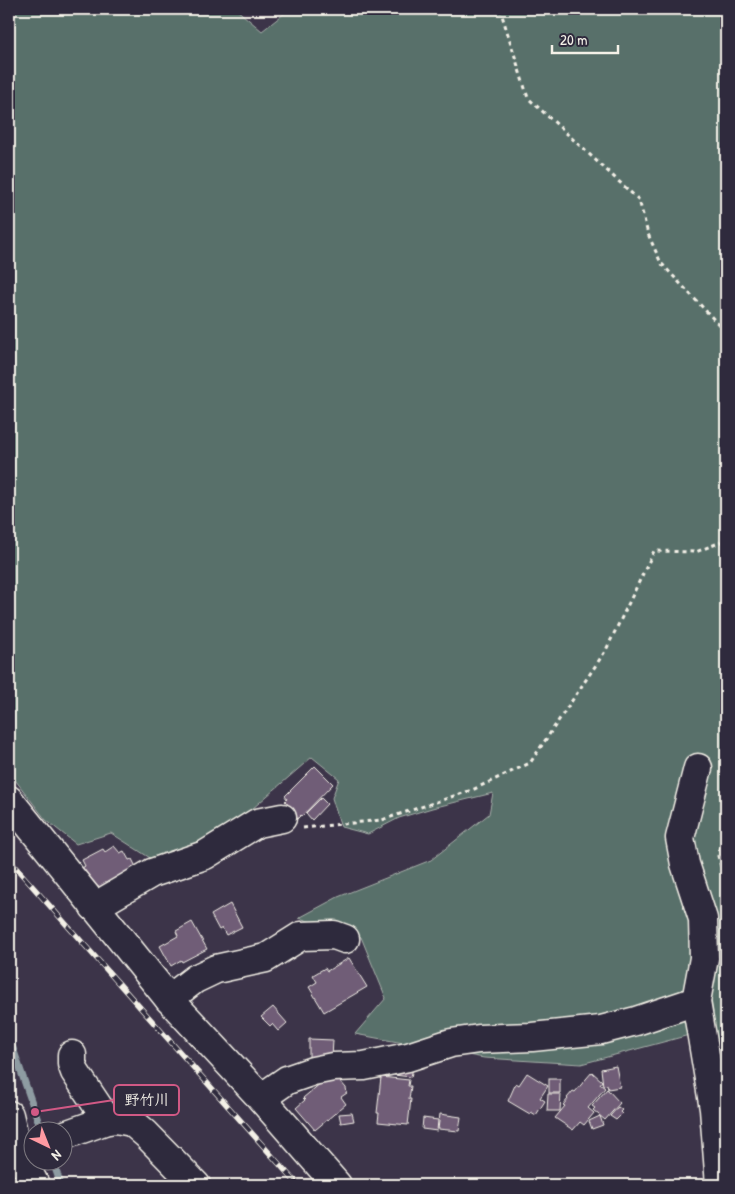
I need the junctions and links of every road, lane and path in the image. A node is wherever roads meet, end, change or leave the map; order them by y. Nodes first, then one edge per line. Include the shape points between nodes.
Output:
1 (500, 9) edge
2 (726, 335) edge
3 (726, 540) edge
4 (698, 768) dead end
5 (9, 800) edge
6 (282, 818) joint
7 (726, 824) edge
8 (726, 884) edge
9 (94, 907) junction
10 (345, 939) dead end
11 (169, 999) junction
12 (696, 1001) junction
13 (72, 1055) dead end
14 (261, 1098) junction
15 (9, 1115) edge
16 (107, 1120) junction
17 (72, 1132) edge
18 (18, 1147) edge
19 (35, 1185) edge
20 (196, 1185) edge
21 (337, 1185) edge
22 (720, 1185) edge

1 - 2 path via 528,98 639,200 648,234 661,263
3 - 6 path via 696,552 654,551 606,650 530,763 472,790 382,820 296,829
4 - 12 street via 680,838 702,919 704,958
5 - 9 street
6 - 9 street via 258,823 205,855 152,873
7 - 8 path via 718,856
9 - 11 street
10 - 11 street via 334,935 301,936 266,958 216,969 195,979
11 - 14 street
12 - 14 street via 601,1030 479,1039 451,1043 408,1057 364,1066 333,1067 287,1080
12 - 22 street via 714,1109
13 - 16 street via 76,1072
14 - 21 street
15 - 18 street
16 - 17 street
16 - 20 street via 132,1122
18 - 19 street

